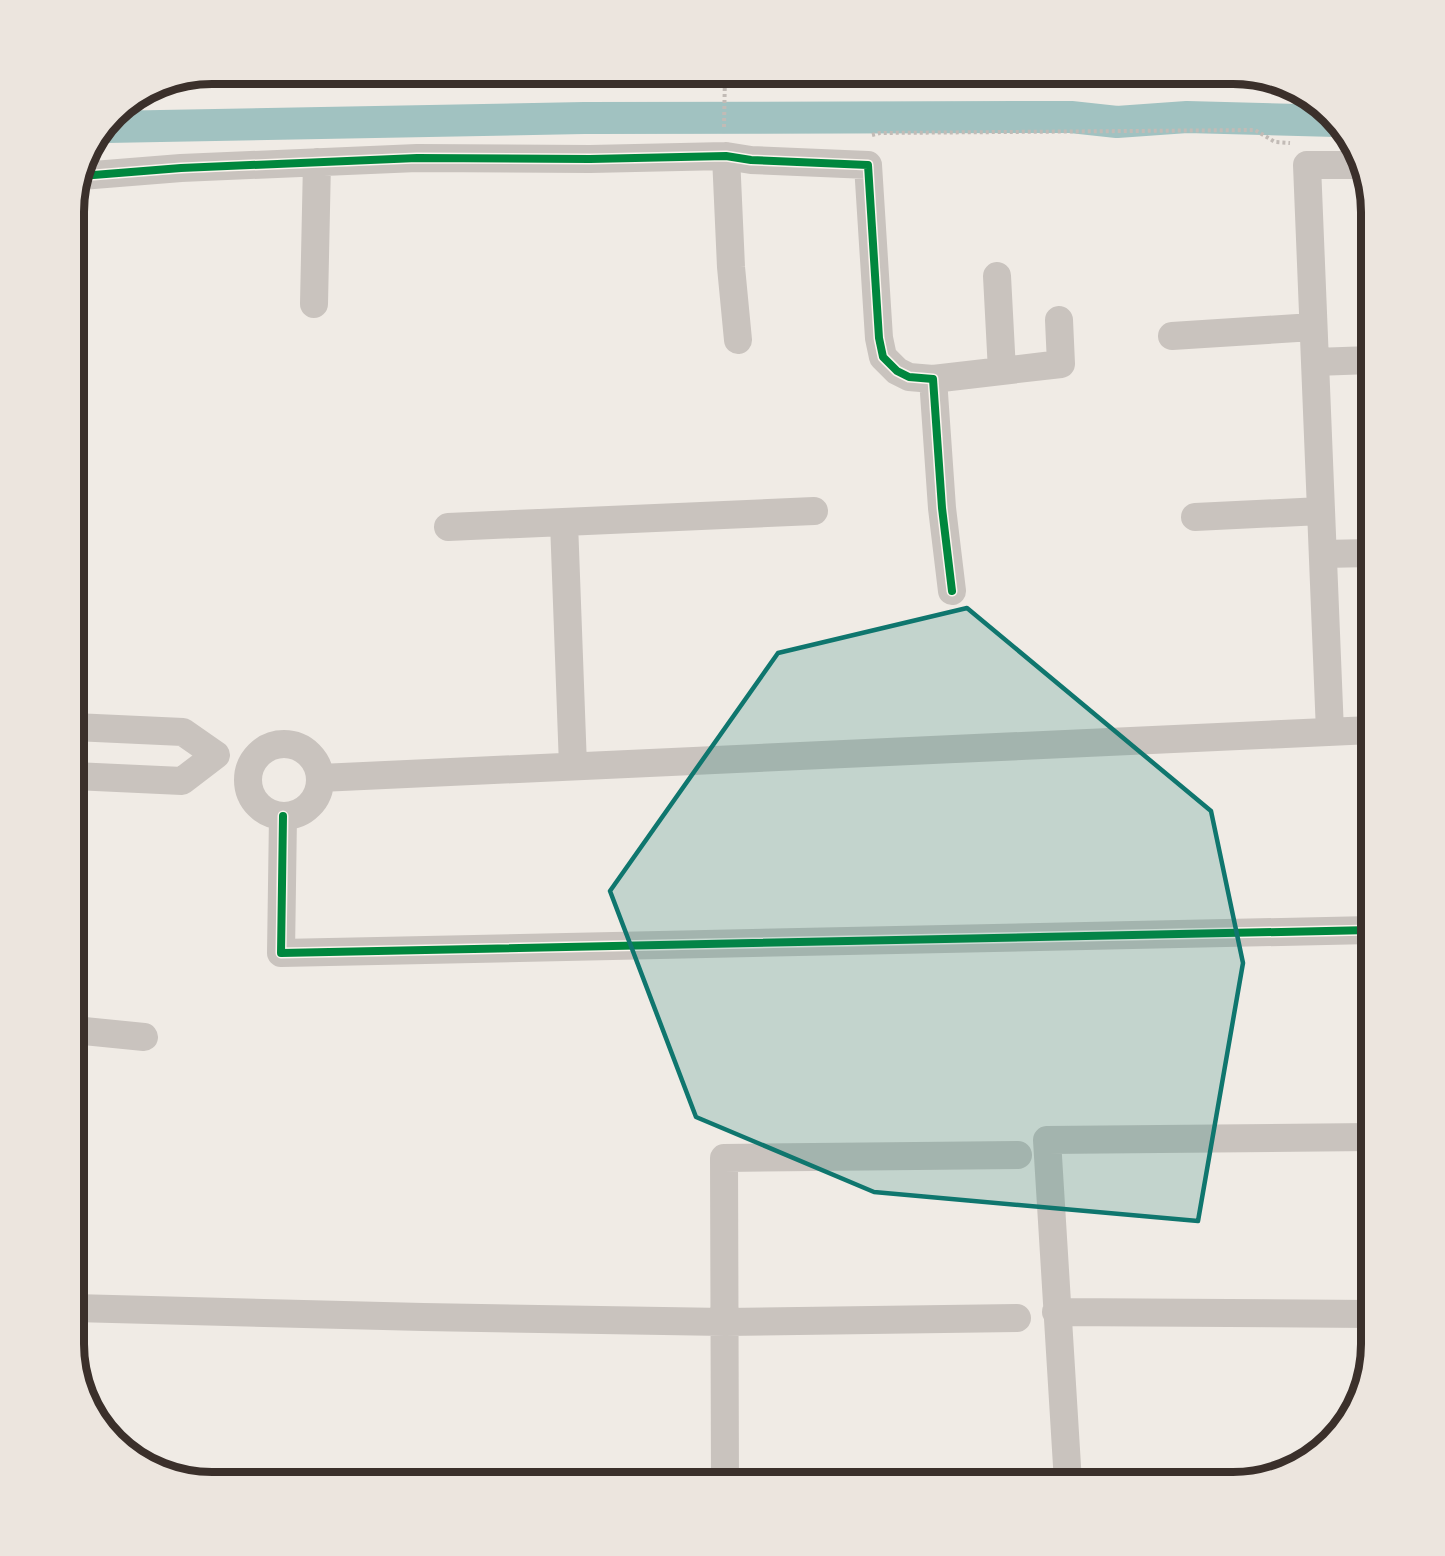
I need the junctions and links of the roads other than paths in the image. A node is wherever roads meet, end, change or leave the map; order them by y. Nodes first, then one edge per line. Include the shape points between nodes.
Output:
1 (725, 146) junction
2 (317, 162) junction
3 (1352, 165) edge
4 (90, 175) edge
5 (997, 276) dead end
6 (314, 303) dead end
7 (1059, 320) dead end
8 (1313, 327) junction
9 (1172, 336) dead end
10 (738, 340) dead end
11 (1361, 360) edge
12 (1315, 362) junction
13 (1002, 371) junction
14 (933, 379) junction
15 (814, 511) dead end
16 (1321, 511) junction
17 (1195, 518) dead end
18 (564, 522) junction
19 (448, 527) dead end
20 (1361, 553) edge
21 (1323, 555) junction
22 (952, 591) dead end
23 (84, 727) edge
24 (1361, 730) edge
25 (1330, 732) junction
26 (216, 755) junction
27 (251, 764) junction
28 (573, 766) junction
29 (84, 776) edge
30 (320, 778) junction
31 (283, 816) junction
32 (1361, 930) edge
33 (84, 1031) edge
34 (144, 1037) dead end
35 (1361, 1137) edge
36 (1018, 1155) dead end
37 (84, 1308) edge
38 (1056, 1312) junction
39 (1361, 1314) edge
40 (1017, 1318) dead end
41 (725, 1323) junction
42 (725, 1472) edge
43 (1067, 1472) edge

1 - 2 street via 590,159
1 - 10 street
1 - 14 street via 751,160 868,165 883,357 909,377
2 - 4 street
2 - 6 street
3 - 8 street via 1307,165
5 - 13 street
7 - 13 street via 1061,364
8 - 9 street
8 - 12 street
11 - 12 street
12 - 16 street
13 - 14 street
14 - 22 street
15 - 18 street
16 - 17 street
16 - 21 street
18 - 19 street
18 - 28 street
20 - 21 street
21 - 25 street
23 - 26 street via 183,732
24 - 25 street
25 - 28 street
26 - 27 street
26 - 29 street via 182,781
27 - 30 street via 267,748 290,744 311,756
27 - 31 street via 247,776 253,799 270,814
28 - 30 street
30 - 31 street via 314,801 295,815
31 - 32 street via 281,953
33 - 34 street
35 - 38 street via 1047,1140
36 - 41 street via 724,1158
37 - 41 street
38 - 39 street
38 - 43 street
40 - 41 street
41 - 42 street

